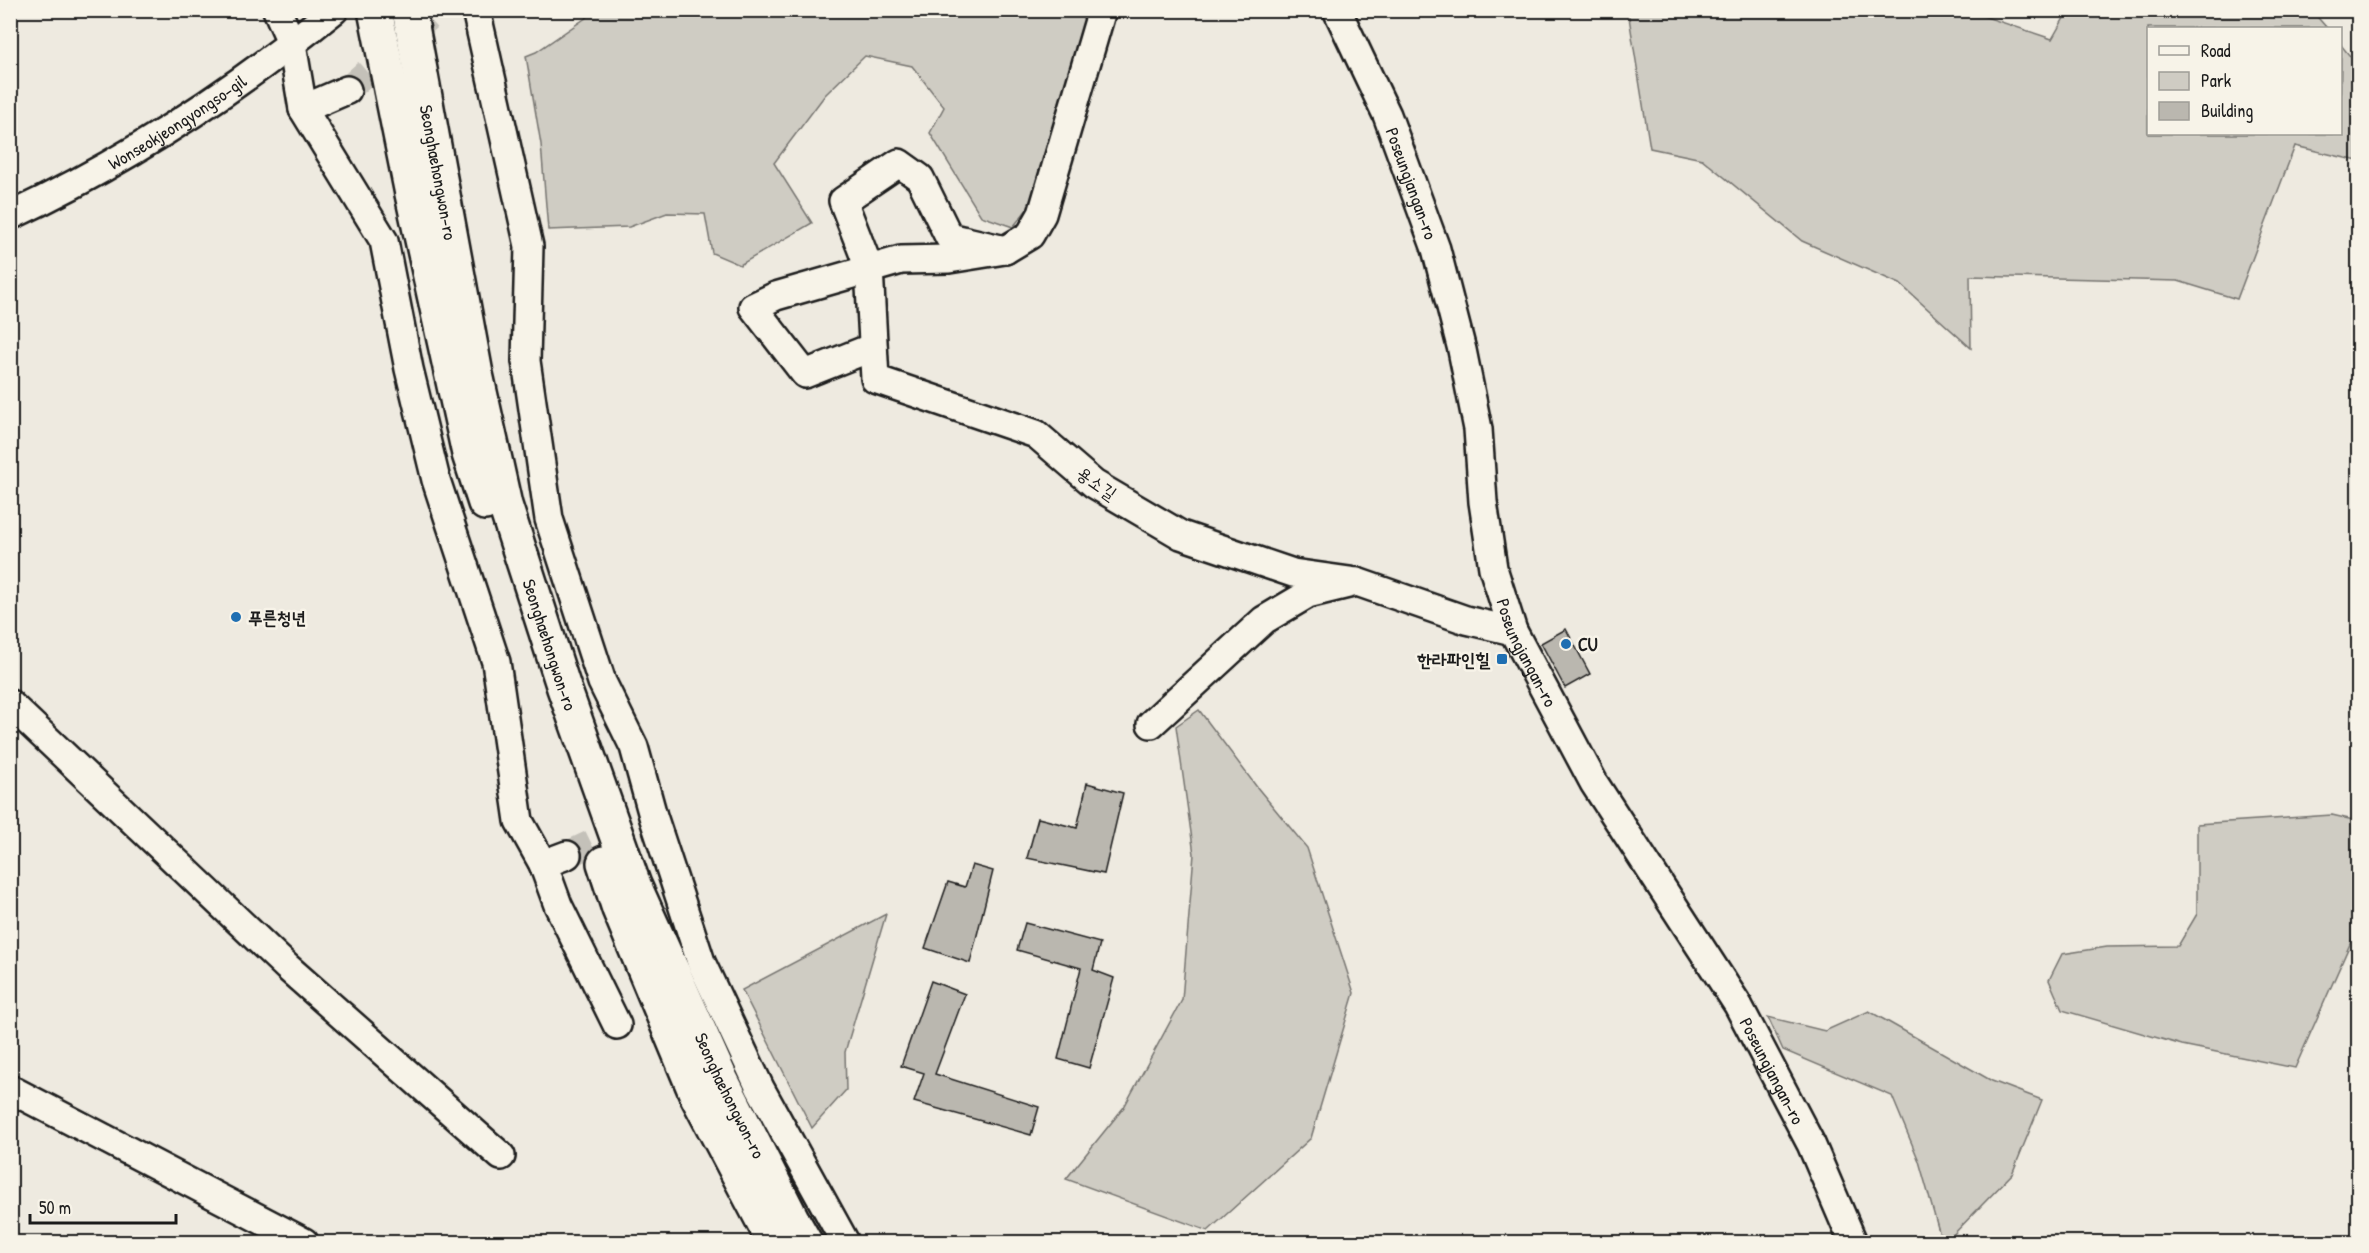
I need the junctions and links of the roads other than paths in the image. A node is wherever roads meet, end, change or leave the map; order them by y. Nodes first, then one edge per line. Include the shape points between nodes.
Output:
1 (277, 10) edge
2 (334, 10) edge
3 (375, 10) edge
4 (409, 10) edge
5 (476, 10) edge
6 (1102, 10) edge
7 (1337, 10) edge
8 (292, 44) junction
9 (347, 90) tunnel mouth
10 (303, 109) junction
11 (10, 216) edge
12 (1005, 250) junction
13 (869, 268) junction
14 (873, 347) junction
15 (1357, 582) junction
16 (1513, 631) junction
17 (10, 704) edge
18 (1151, 724) dead end
19 (616, 1025) dead end
20 (10, 1089) edge
21 (501, 1156) dead end
22 (304, 1242) edge
23 (774, 1242) edge
24 (806, 1242) edge
25 (845, 1242) edge
26 (1853, 1242) edge

1 - 8 street
2 - 8 street, Wonseokjeongyongso-gil
3 - 23 main road, Seonghaehongwon-ro via 469,454 619,909 697,1096
4 - 24 main road, Seonghaehongwon-ro via 476,374 505,505 542,620 634,885 720,1079
5 - 25 street via 529,246 526,361 549,519 602,682 634,747 643,820 701,962 760,1088
6 - 12 street via 1042,214 1030,235
7 - 16 street, Poseungjangan-ro via 1387,115 1436,249 1478,429 1493,568
8 - 10 street
8 - 11 street, Wonseokjeongyongso-gil via 199,110 63,191
9 - 10 street
10 - 19 street via 384,241 436,480 496,662 519,820 555,860 558,905
12 - 13 street via 949,259 901,260
12 - 13 street, 용소길 via 949,237 920,178 898,163 843,201
13 - 14 street, 용소길
13 - 14 street via 776,296 753,307 805,374
14 - 15 street, 용소길 via 874,379 1036,434 1094,484 1181,535 1293,573
15 - 16 street, 용소길 via 1466,620
15 - 18 street via 1308,594 1264,620
16 - 26 street, Poseungjangan-ro via 1594,783 1738,1005 1810,1144
17 - 21 street via 287,967
20 - 22 street

